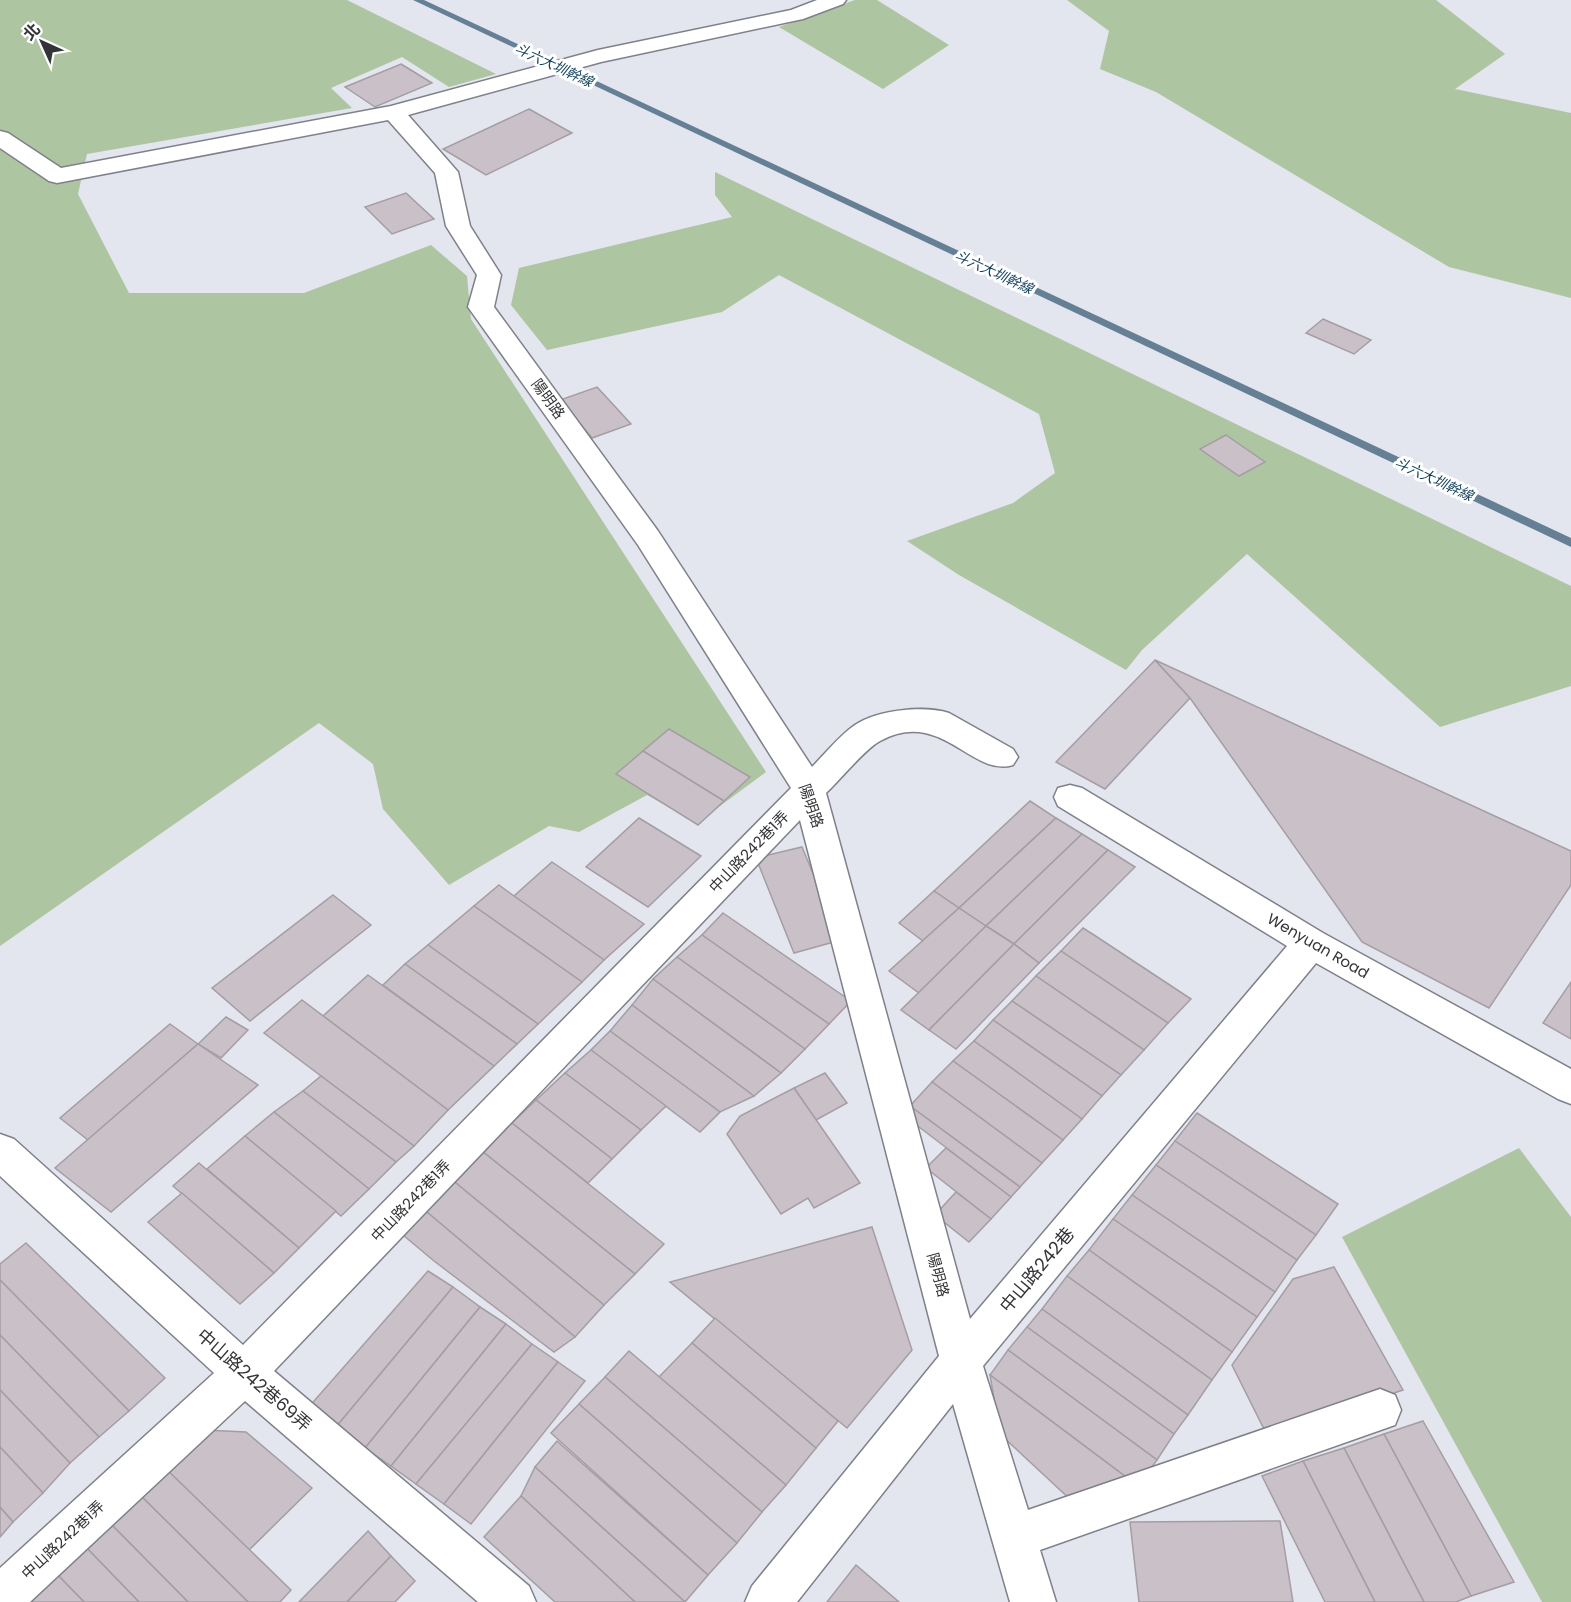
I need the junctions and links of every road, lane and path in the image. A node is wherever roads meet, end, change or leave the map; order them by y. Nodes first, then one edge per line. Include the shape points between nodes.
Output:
1 (837, 0) edge
2 (393, 112) junction
3 (0, 138) edge
4 (1002, 758) dead end
5 (809, 790) junction
6 (1070, 797) dead end
7 (1311, 943) junction
8 (1571, 1088) edge
9 (0, 1151) edge
10 (961, 1361) junction
11 (244, 1373) junction
12 (1380, 1410) dead end
13 (1015, 1538) junction
14 (0, 1599) edge
15 (513, 1602) edge
16 (768, 1602) edge
17 (1033, 1602) edge

1 - 2 street via 796,15 533,72
2 - 3 street via 57,176
2 - 5 street, 陽明路 via 446,172 458,226 489,275 482,307 648,538
4 - 5 street, 中山路242巷1弄 via 938,721 897,722 867,733
5 - 10 street, 陽明路
5 - 11 street, 中山路242巷1弄
6 - 7 street, Wenyuan Road
7 - 8 street, Wenyuan Road
7 - 10 street, 中山路242巷
9 - 11 street, 中山路242巷69弄
10 - 13 street, 陽明路
10 - 16 street, 中山路242巷
11 - 14 street, 中山路242巷1弄
11 - 15 street, 中山路242巷69弄
12 - 13 street
13 - 17 street, 陽明路

